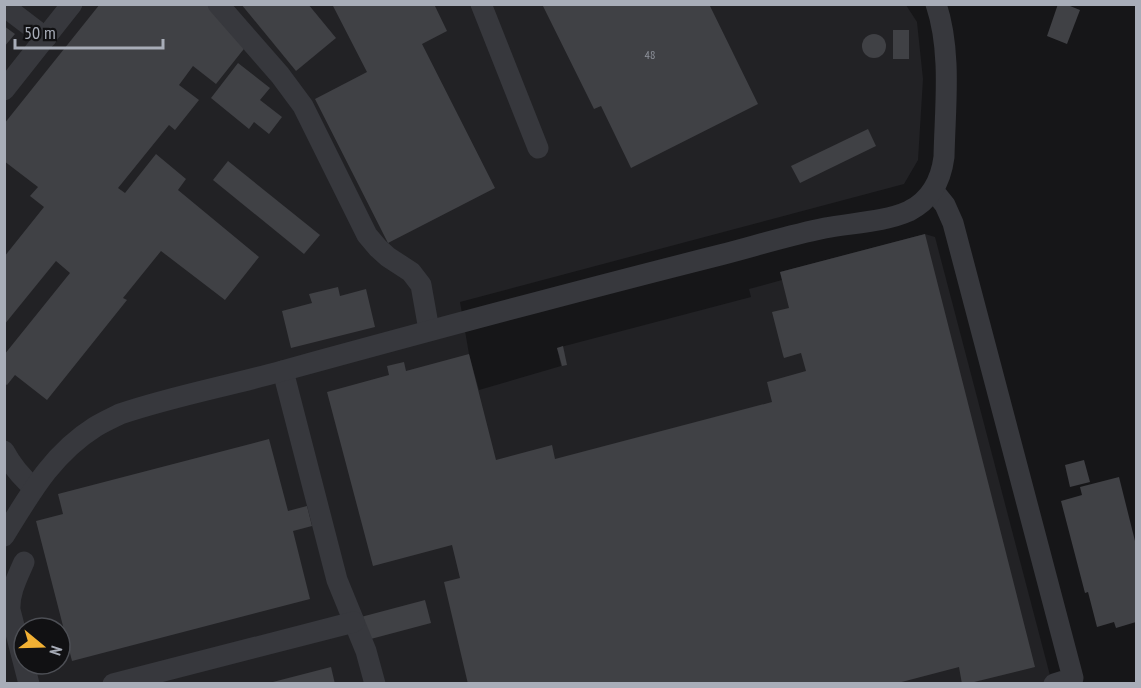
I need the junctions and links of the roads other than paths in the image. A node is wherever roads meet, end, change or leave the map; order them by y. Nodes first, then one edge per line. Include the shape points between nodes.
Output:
1 (72, 4) edge
2 (218, 4) edge
3 (481, 4) edge
4 (936, 4) edge
5 (4, 6) edge
6 (46, 38) junction
7 (4, 90) edge
8 (538, 148) dead end
9 (933, 190) junction
10 (429, 330) junction
11 (283, 371) junction
12 (4, 451) edge
13 (34, 488) junction
14 (4, 536) edge
15 (24, 562) dead end
16 (354, 622) junction
17 (1067, 682) edge
18 (29, 684) edge
19 (113, 684) edge
20 (375, 684) edge

1 - 6 street
2 - 10 street via 303,106 367,235 421,285
3 - 8 street
4 - 9 street via 946,62 943,169
5 - 6 street
6 - 7 street
9 - 10 street via 919,205 901,214 807,232
9 - 17 street via 954,223
10 - 11 street
11 - 13 street via 120,414 70,446
11 - 16 street via 337,580
12 - 13 street via 21,477
13 - 14 street
15 - 18 street via 9,600
16 - 19 street
16 - 20 street

